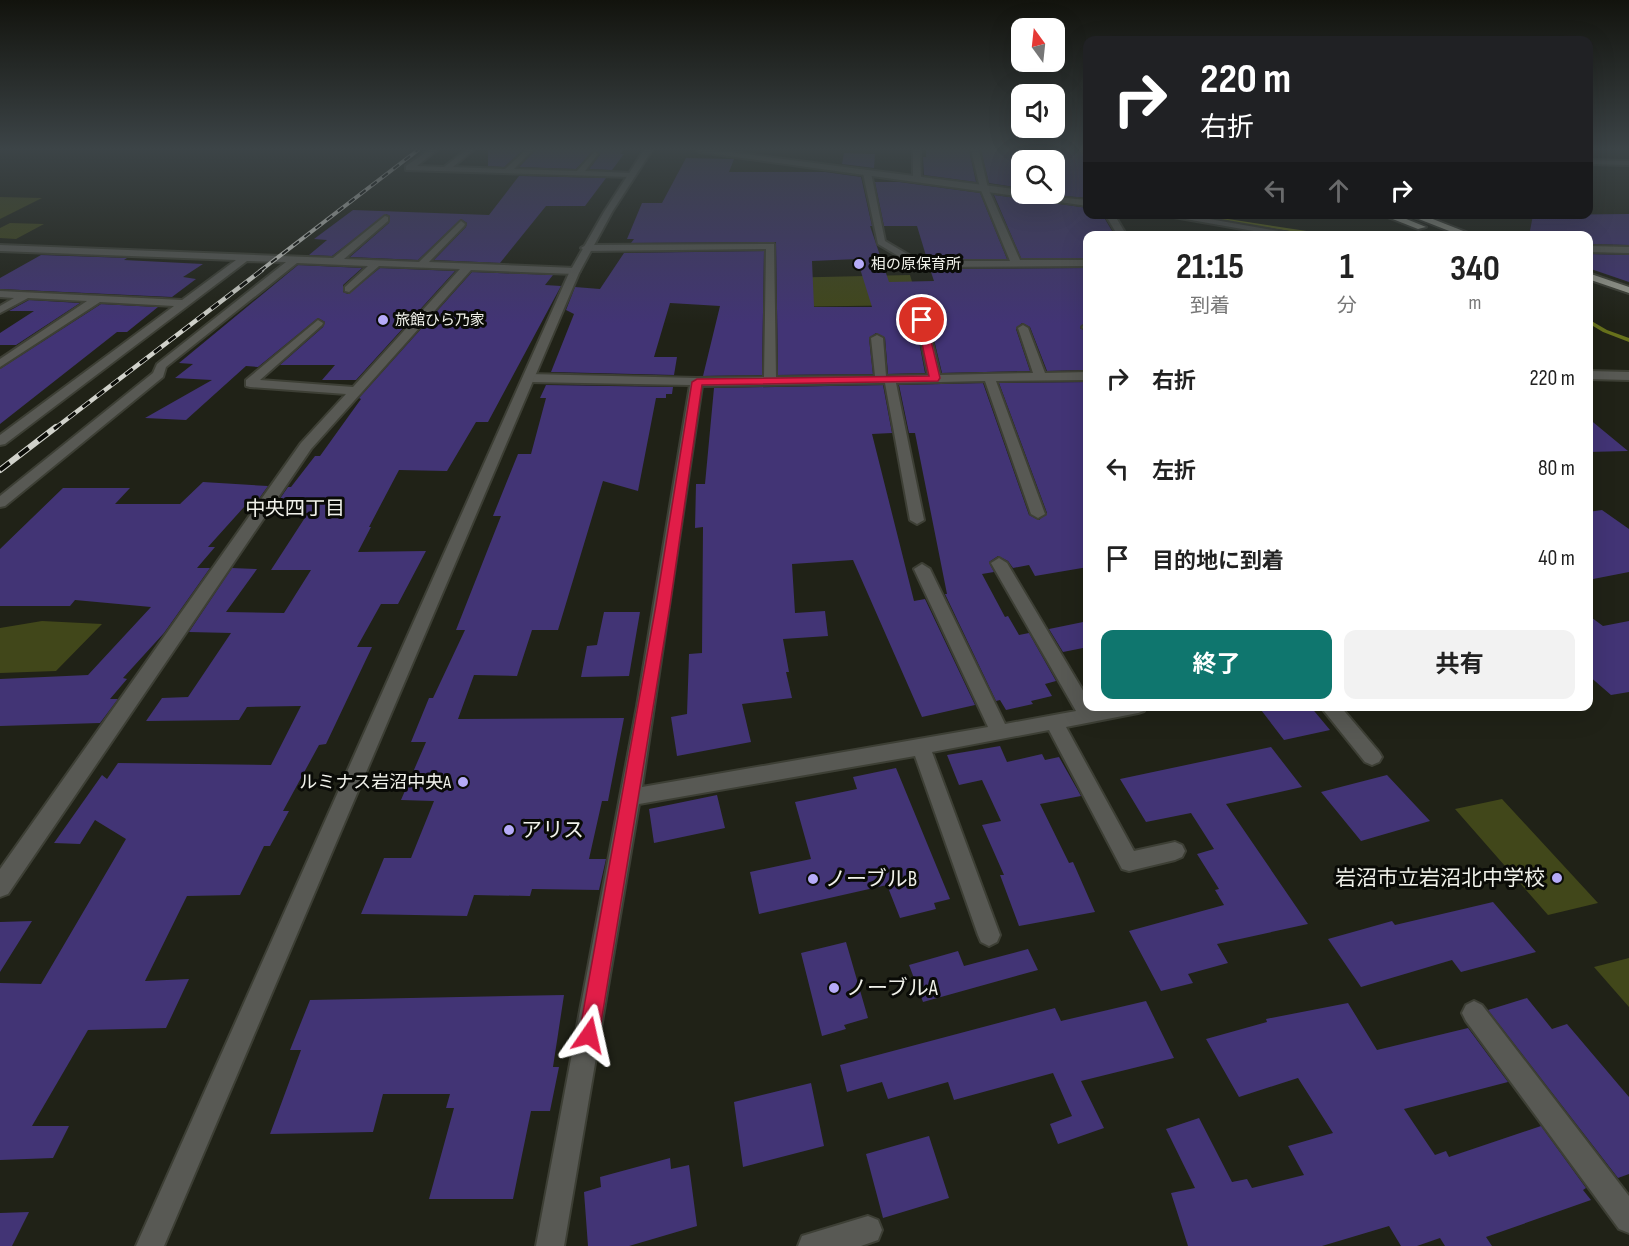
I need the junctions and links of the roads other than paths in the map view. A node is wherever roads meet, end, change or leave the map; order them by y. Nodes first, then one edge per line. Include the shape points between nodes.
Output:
1 (611, 208) edge
2 (874, 208) edge
3 (993, 208) edge
4 (385, 219) dead end
5 (1193, 219) edge
6 (1398, 219) edge
7 (1424, 219) edge
8 (461, 224) dead end
9 (1271, 231) edge
10 (1430, 231) edge
11 (1459, 231) edge
12 (0, 248) edge
13 (17, 248) junction
14 (586, 248) junction
15 (1593, 249) edge
16 (1629, 250) edge
17 (0, 257) edge
18 (245, 258) junction
19 (296, 259) junction
20 (336, 261) junction
21 (377, 263) junction
22 (1016, 263) junction
23 (1083, 263) edge
24 (421, 265) junction
25 (468, 267) junction
26 (575, 271) junction
27 (1593, 278) edge
28 (1593, 287) edge
29 (349, 289) dead end
30 (1629, 290) edge
31 (0, 294) edge
32 (25, 296) junction
33 (98, 299) junction
34 (1629, 299) edge
35 (184, 303) junction
36 (0, 310) edge
37 (922, 320) dead end
38 (318, 323) dead end
39 (1023, 328) dead end
40 (876, 338) dead end
41 (0, 364) edge
42 (1593, 375) edge
43 (1040, 376) junction
44 (1083, 376) edge
45 (1629, 376) edge
46 (989, 377) junction
47 (529, 378) junction
48 (935, 378) junction
49 (886, 380) junction
50 (770, 381) junction
51 (697, 382) junction
52 (355, 391) junction
53 (0, 441) edge
54 (0, 503) edge
55 (1038, 514) dead end
56 (917, 520) dead end
57 (999, 563) dead end
58 (922, 569) dead end
59 (1083, 707) edge
60 (1085, 711) edge
61 (1113, 711) edge
62 (1333, 711) edge
63 (1088, 716) junction
64 (1054, 722) junction
65 (1000, 732) junction
66 (921, 747) junction
67 (1372, 757) dead end
68 (630, 796) junction
69 (1175, 852) dead end
70 (0, 887) edge
71 (989, 934) dead end
72 (1474, 1012) dead end
73 (1629, 1219) edge
74 (868, 1230) dead end
75 (150, 1246) edge
76 (550, 1246) edge
77 (812, 1246) edge

1 - 14 street
2 - 22 street via 881,242 917,264
3 - 22 street
4 - 20 street
5 - 9 street
6 - 10 highway
7 - 11 highway
8 - 24 street
12 - 13 street
13 - 17 street
13 - 18 street
14 - 26 street
14 - 50 street via 771,246
15 - 16 street
18 - 19 street
18 - 35 street
19 - 20 street
19 - 54 street via 161,366 159,374
20 - 21 street
21 - 24 street
21 - 29 street
22 - 23 street
24 - 25 street
25 - 26 street
25 - 52 street
26 - 47 street
27 - 30 highway
28 - 34 highway
31 - 32 street
32 - 33 street
32 - 36 street
33 - 35 street
33 - 41 street
35 - 53 street
37 - 48 street
38 - 52 street via 250,383
39 - 43 street
40 - 49 street
42 - 45 street
43 - 44 street
43 - 46 street
46 - 48 street
46 - 55 street
47 - 51 street
47 - 75 street
48 - 49 street
49 - 50 street
49 - 56 street
50 - 51 street
51 - 68 street
52 - 70 street via 306,446
57 - 59 street
58 - 65 street
60 - 63 street
61 - 63 street
62 - 67 street
63 - 64 street
64 - 65 street
64 - 69 street via 1129,862
65 - 66 street
66 - 68 street
66 - 71 street
68 - 76 street
72 - 73 street
74 - 77 street

